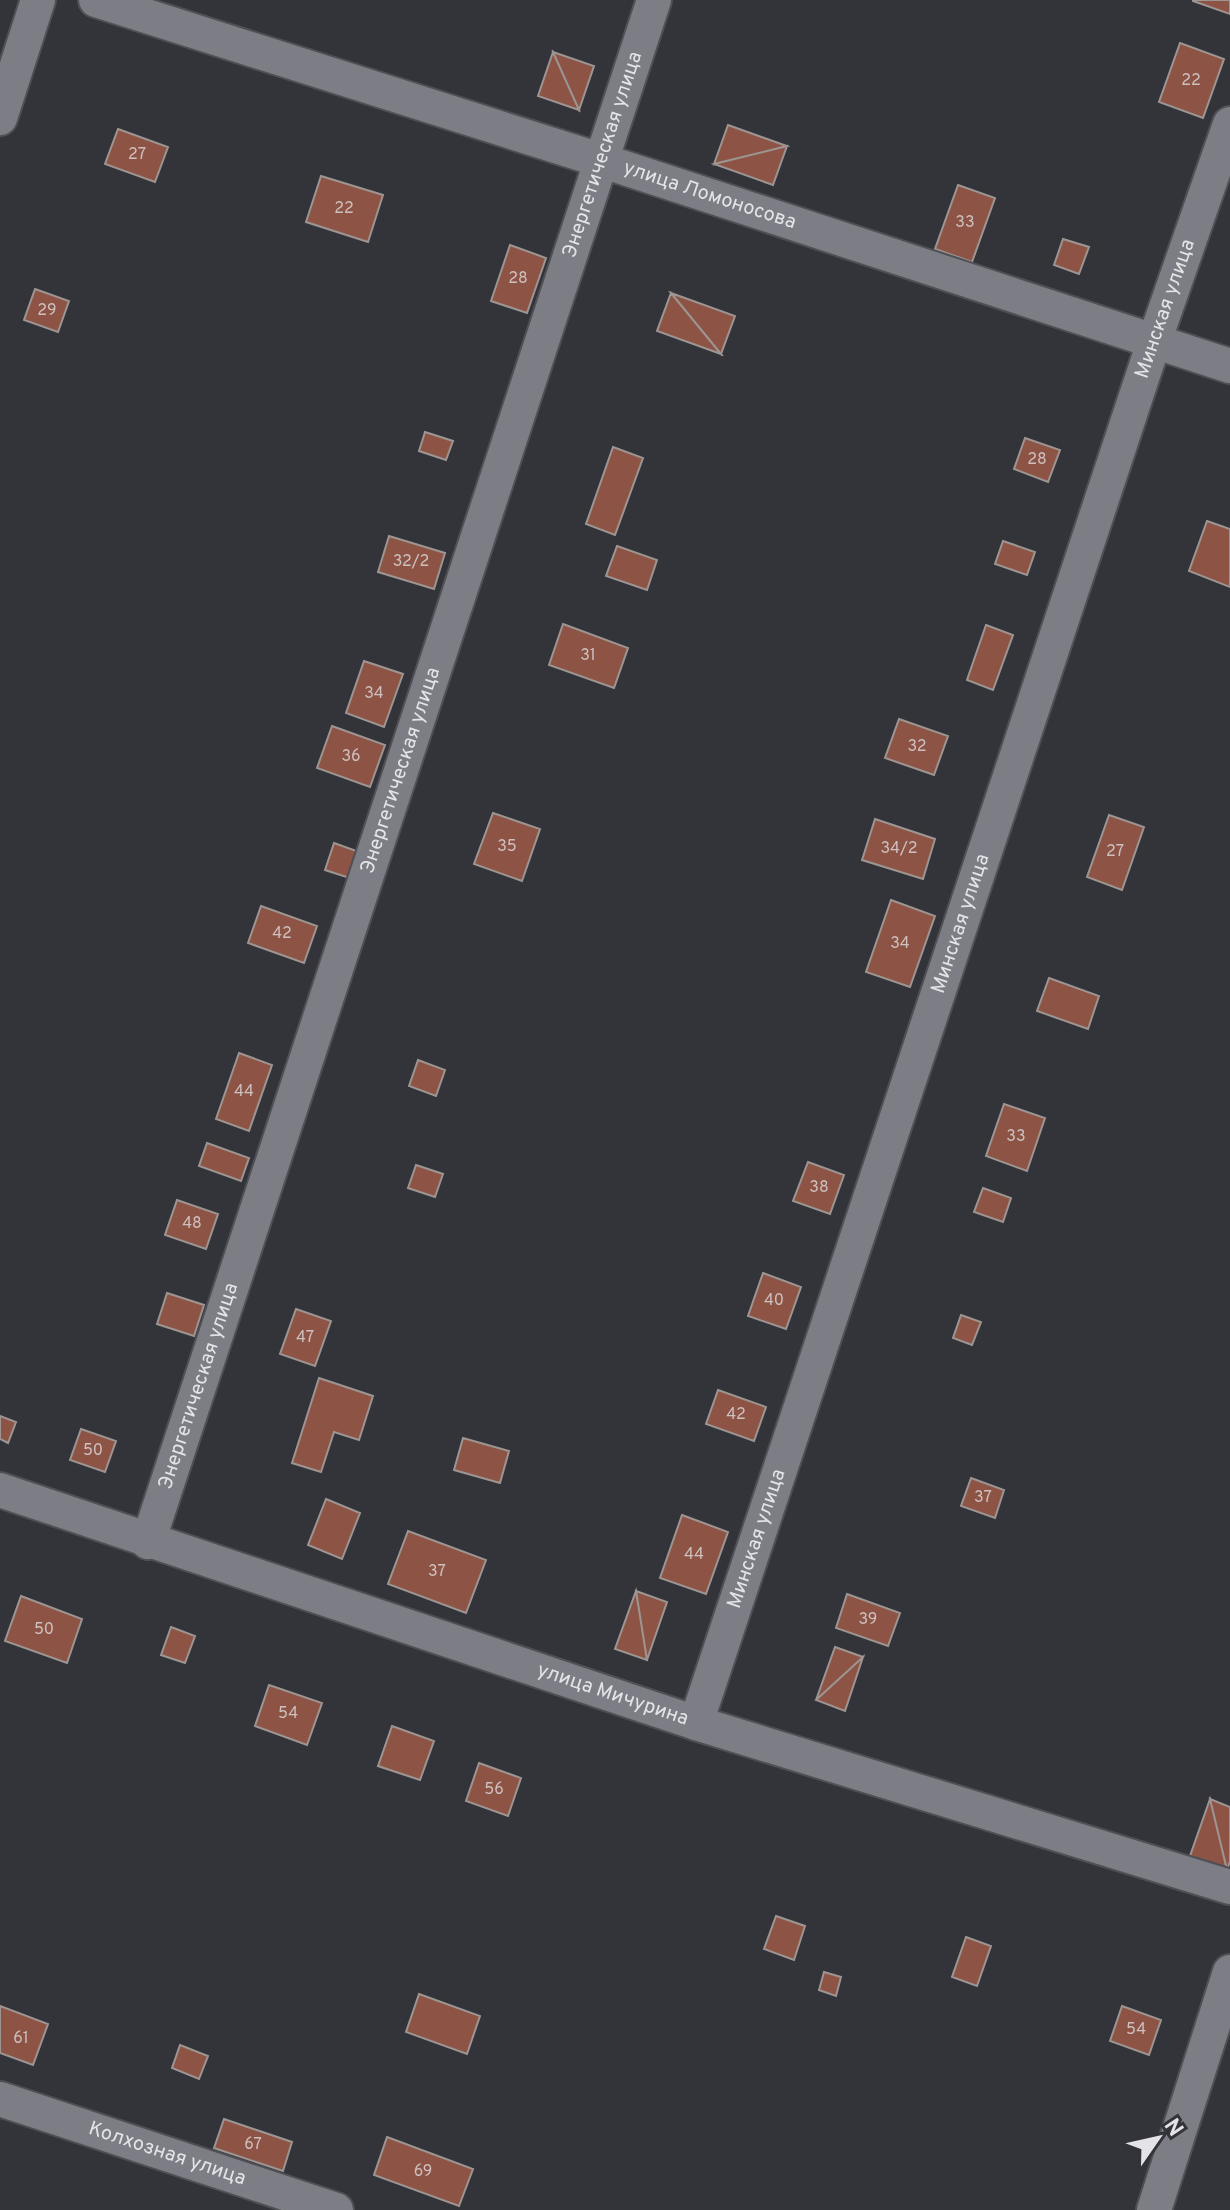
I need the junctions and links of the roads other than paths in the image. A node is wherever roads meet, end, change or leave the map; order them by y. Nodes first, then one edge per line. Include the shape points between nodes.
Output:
1 (38, 0) edge
2 (96, 0) edge
3 (654, 0) edge
4 (0, 118) edge
5 (1230, 124) edge
6 (600, 160) junction
7 (1154, 342) junction
8 (1230, 366) edge
9 (0, 1490) edge
10 (148, 1542) junction
11 (696, 1723) junction
12 (1230, 1887) edge
13 (1230, 1972) edge
14 (0, 2099) edge
15 (336, 2210) edge
16 (1154, 2210) edge

1 - 4 street
2 - 6 street, улица Ломоносова
3 - 6 street, Энергетическая улица
5 - 7 street, Минская улица
6 - 7 street, улица Ломоносова
6 - 10 street, Энергетическая улица
7 - 8 street, улица Ломоносова
7 - 11 street, Минская улица
9 - 10 street, улица Мичурина
10 - 11 street, улица Мичурина
11 - 12 street, улица Мичурина
13 - 16 street
14 - 15 street, Колхозная улица

